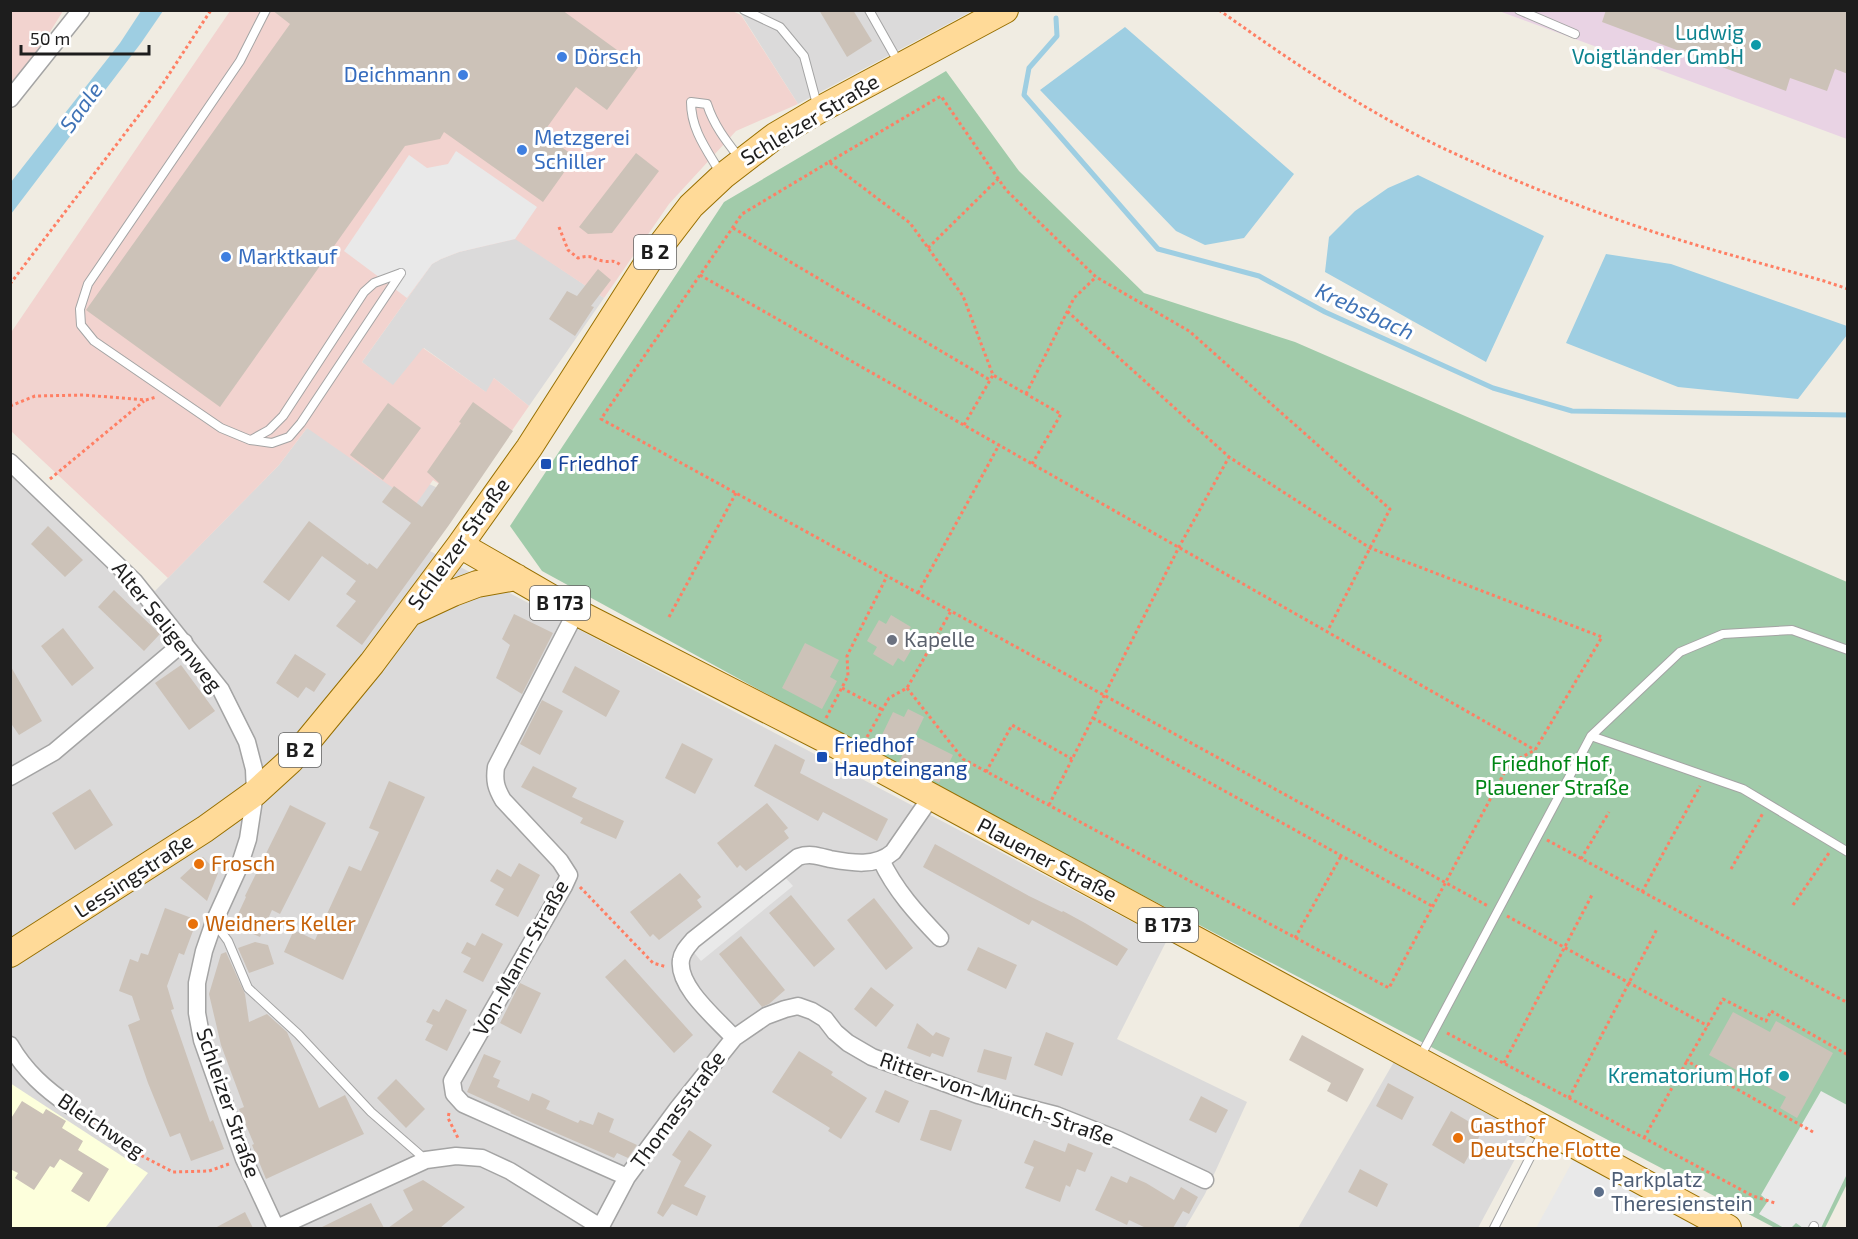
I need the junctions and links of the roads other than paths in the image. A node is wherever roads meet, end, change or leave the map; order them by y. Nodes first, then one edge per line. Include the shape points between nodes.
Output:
1 (81, 10) edge
2 (266, 10) edge
3 (744, 10) edge
4 (869, 10) edge
5 (1005, 10) edge
6 (1519, 10) edge
7 (1575, 34) dead end
8 (901, 66) junction
9 (10, 99) edge
10 (819, 110) junction
11 (732, 168) junction
12 (250, 440) junction
13 (10, 462) edge
14 (460, 545) junction
15 (516, 577) junction
16 (576, 612) junction
17 (409, 614) junction
18 (184, 642) junction
19 (1848, 650) edge
20 (1591, 736) junction
21 (10, 777) edge
22 (255, 793) junction
23 (931, 797) junction
24 (1848, 852) edge
25 (881, 860) junction
26 (214, 922) junction
27 (940, 938) dead end
28 (10, 954) edge
29 (734, 1038) junction
30 (10, 1045) edge
31 (1418, 1061) junction
32 (70, 1106) road end
33 (1545, 1129) junction
34 (426, 1160) junction
35 (627, 1177) junction
36 (1205, 1180) dead end
37 (277, 1228) edge
38 (601, 1228) edge
39 (1494, 1228) edge
40 (1728, 1228) edge

1 - 9 street
2 - 12 lane via 240,61 88,284 80,309 81,325 94,341 221,428
3 - 10 lane via 780,27 804,56
4 - 8 lane
5 - 8 main road, Schleizer Straße / B 2
6 - 7 lane
8 - 10 main road, Schleizer Straße / B 2
10 - 11 main road, Schleizer Straße / B 2
11 - 11 lane via 707,104 691,102 696,130
11 - 14 main road, Schleizer Straße / B 2 via 691,206 659,247 529,448
12 - 12 lane via 269,430 283,416 364,292 374,283 401,273 289,437 272,443
13 - 18 street, Alter Seligenweg via 134,581
14 - 15 main road, Plauener Straße / B 173
14 - 17 main road, Schleizer Straße / B 2
15 - 16 main road, Plauener Straße / B 173
15 - 17 main road via 477,584
16 - 23 main road, Plauener Straße / B 173
16 - 35 street, Von-Mann-Straße via 496,767 494,778 503,800 569,875 452,1081 454,1094 463,1104
17 - 22 main road, Schleizer Straße / B 2 via 314,734
18 - 21 street via 54,752
18 - 22 street, Alter Seligenweg via 221,690 248,742
19 - 20 lane via 1792,630 1723,634 1680,652
20 - 24 lane via 1743,789
20 - 31 lane
22 - 26 street, Schleizer Straße via 248,839
22 - 28 main road, Lessingstraße / B 2
23 - 25 street via 893,852
23 - 31 main road, Plauener Straße / B 173
25 - 27 street via 901,894
25 - 29 street, Thomasstraße via 852,862 806,854 798,857 686,948 681,970 687,984
26 - 34 lane via 228,941 248,988 298,1034 371,1112
26 - 37 street, Schleizer Straße via 197,983 202,1040 244,1159
29 - 35 street, Thomasstraße
29 - 36 street, Ritter-von-Münch-Straße via 766,1016 798,1006 825,1019 848,1043 872,1057 978,1095 1056,1115
30 - 32 street, Bleichweg via 44,1088
31 - 33 main road, Plauener Straße / B 173
33 - 39 lane
33 - 40 main road, Plauener Straße / B 173
34 - 37 street
34 - 38 street via 482,1158
35 - 38 street, Thomasstraße

